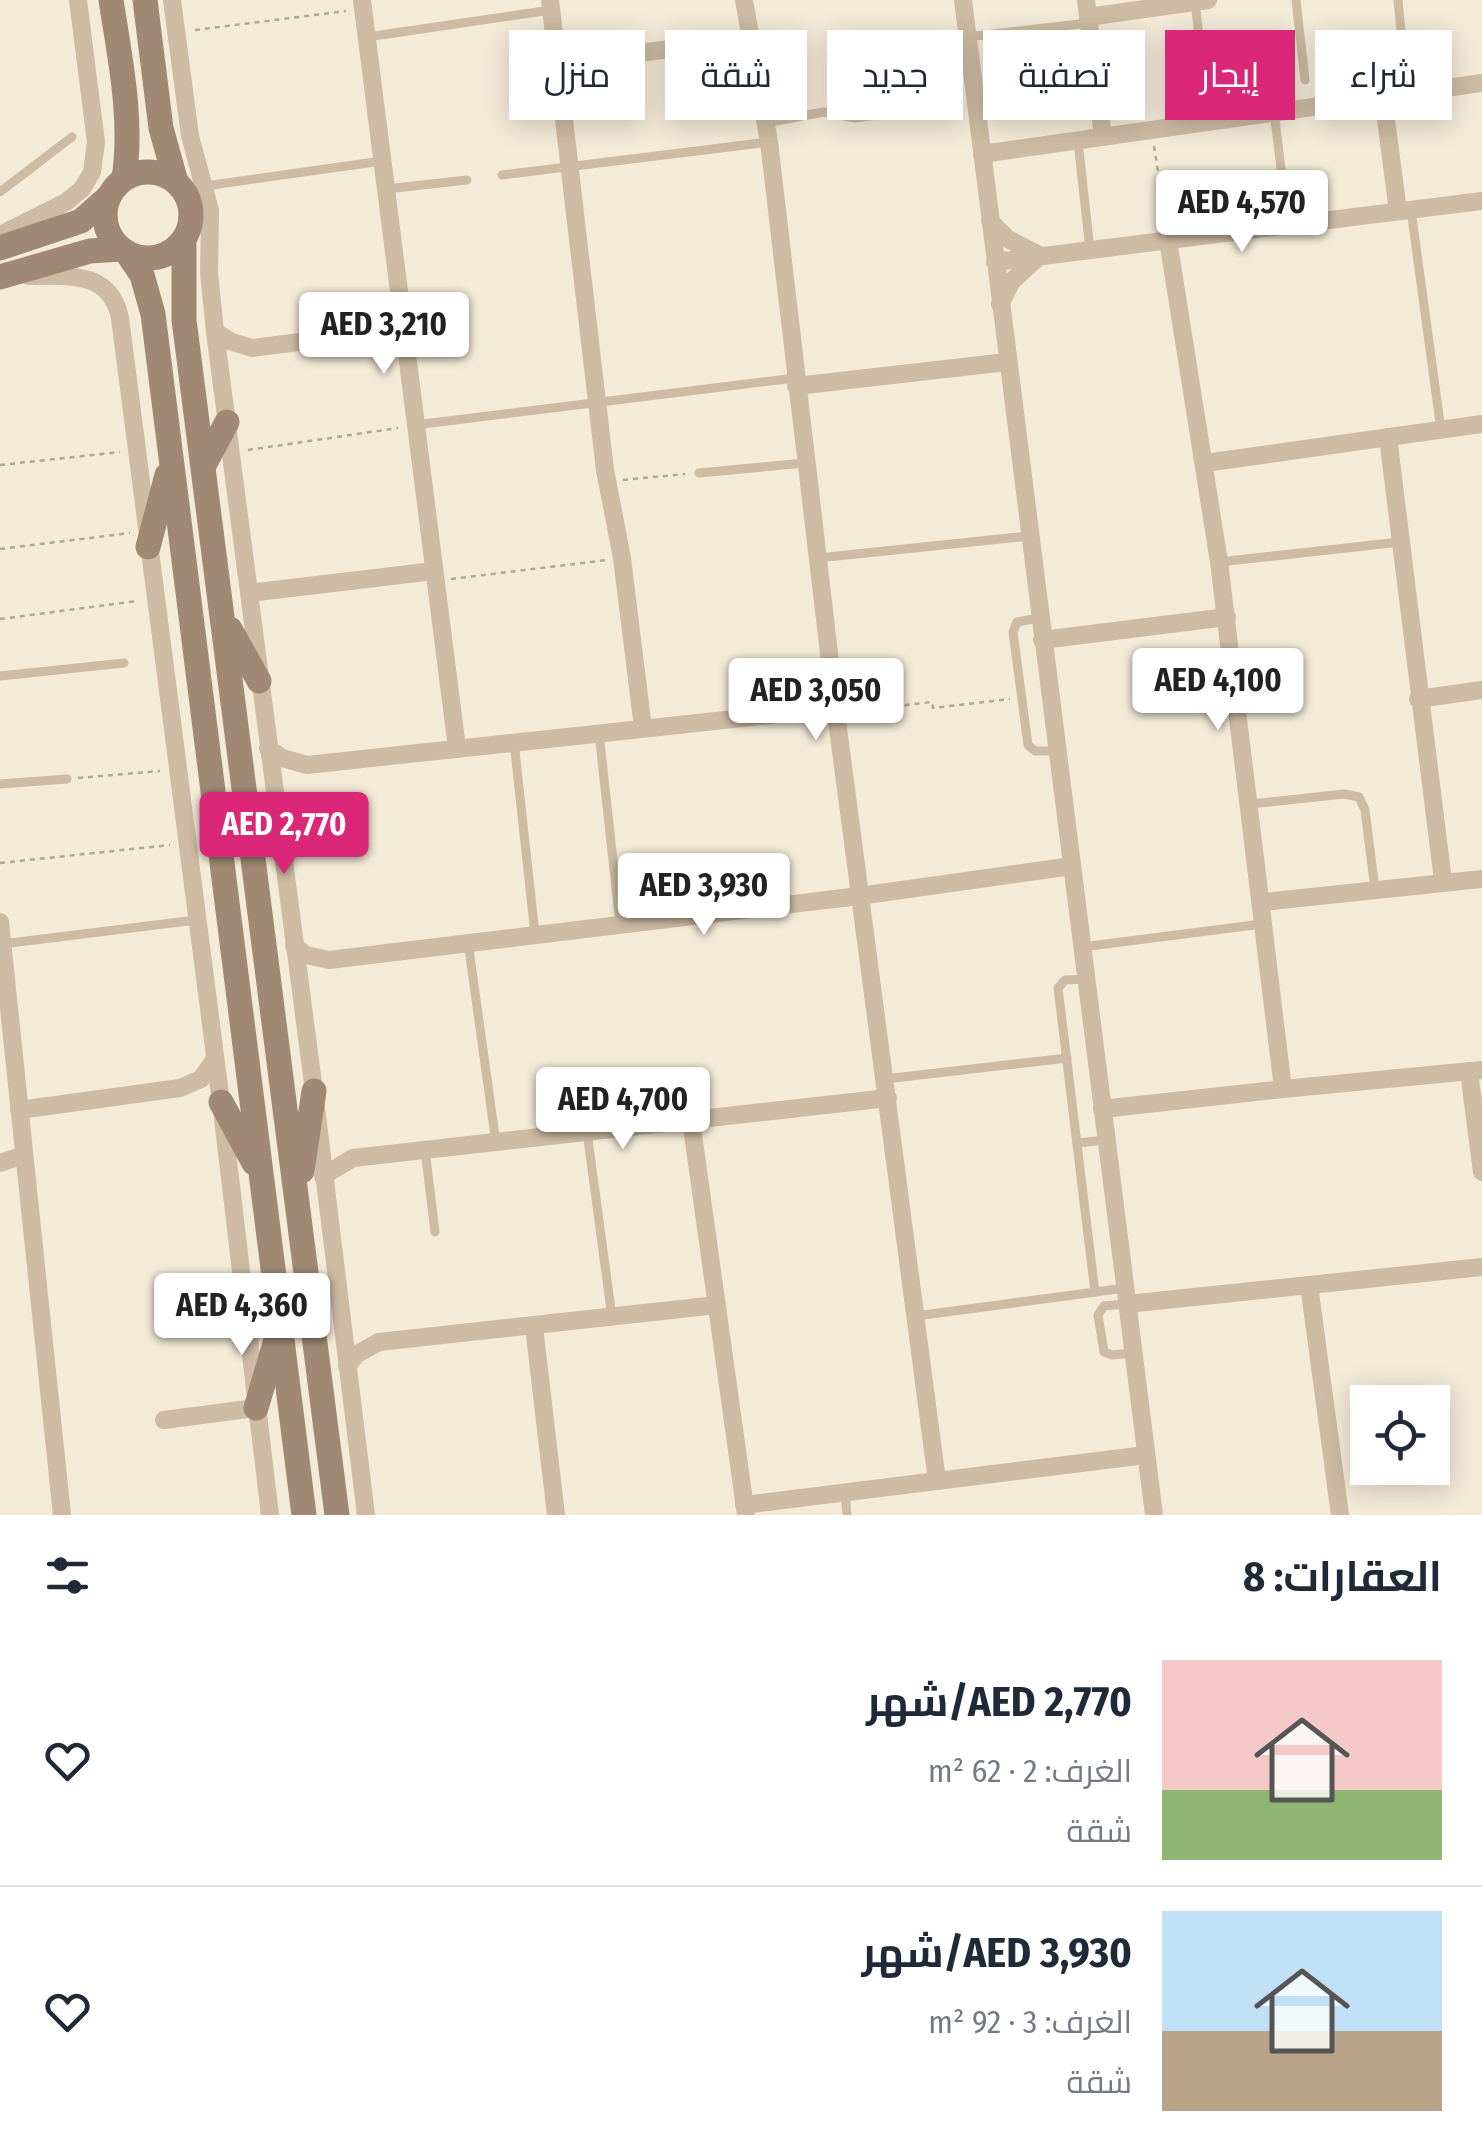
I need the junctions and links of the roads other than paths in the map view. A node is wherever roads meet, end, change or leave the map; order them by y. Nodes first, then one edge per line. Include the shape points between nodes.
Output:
1 (78, 0) edge
2 (111, 0) edge
3 (145, 0) edge
4 (161, 0) edge
5 (172, 0) edge
6 (744, 0) edge
7 (963, 0) edge
8 (1296, 0) edge
9 (1398, 0) edge
10 (1202, 1) edge
11 (362, 4) edge
12 (550, 5) edge
13 (1087, 13) edge
14 (554, 30) edge
15 (748, 30) edge
16 (1401, 30) edge
17 (366, 36) junction
18 (967, 36) junction
19 (151, 48) junction
20 (1305, 80) dead end
21 (1482, 84) edge
22 (1452, 88) edge
23 (564, 120) edge
24 (765, 120) edge
25 (1217, 120) edge
26 (1275, 120) edge
27 (1387, 120) edge
28 (1210, 121) junction
29 (767, 132) junction
30 (72, 137) dead end
31 (1103, 137) junction
32 (1078, 140) junction
33 (982, 154) junction
34 (382, 161) junction
35 (569, 166) junction
36 (502, 175) dead end
37 (467, 180) dead end
38 (176, 182) junction
39 (205, 186) junction
40 (116, 188) junction
41 (386, 190) junction
42 (0, 192) edge
43 (1482, 201) edge
44 (1405, 210) junction
45 (990, 221) junction
46 (1288, 225) junction
47 (0, 235) edge
48 (184, 239) junction
49 (1168, 240) junction
50 (0, 248) edge
51 (1090, 250) junction
52 (124, 251) junction
53 (1042, 256) junction
54 (995, 262) junction
55 (2, 276) edge
56 (1000, 304) junction
57 (401, 328) junction
58 (215, 332) junction
59 (252, 348) junction
60 (1007, 362) junction
61 (221, 374) junction
62 (796, 382) junction
63 (598, 402) junction
64 (227, 422) junction
65 (1482, 424) edge
66 (415, 425) junction
67 (1441, 430) junction
68 (1388, 437) junction
69 (170, 460) junction
70 (806, 463) junction
71 (1205, 463) junction
72 (204, 465) junction
73 (700, 473) road end
74 (1029, 536) junction
75 (147, 539) junction
76 (1400, 542) junction
77 (817, 558) junction
78 (1220, 562) junction
79 (434, 576) junction
80 (249, 594) junction
81 (1227, 616) junction
82 (223, 617) junction
83 (1039, 618) junction
84 (1042, 640) junction
85 (124, 664) dead end
86 (0, 676) edge
87 (259, 681) junction
88 (1482, 690) edge
89 (1418, 699) junction
90 (836, 711) junction
91 (643, 728) junction
92 (599, 733) junction
93 (514, 742) junction
94 (268, 748) junction
95 (457, 748) junction
96 (1057, 750) junction
97 (307, 765) junction
98 (67, 778) road end
99 (0, 784) edge
100 (274, 795) junction
101 (1251, 804) junction
102 (1072, 866) junction
103 (1482, 879) edge
104 (1443, 881) junction
105 (1374, 889) junction
106 (859, 896) junction
107 (1263, 902) junction
108 (196, 920) junction
109 (0, 922) edge
110 (620, 924) junction
111 (1265, 924) junction
112 (535, 934) junction
113 (468, 942) junction
114 (2, 944) edge
115 (294, 946) junction
116 (1082, 947) junction
117 (329, 960) junction
118 (1086, 978) junction
119 (299, 988) junction
120 (1067, 1058) junction
121 (214, 1060) junction
122 (1476, 1071) edge
123 (180, 1088) junction
124 (887, 1088) junction
125 (1283, 1089) junction
126 (314, 1091) junction
127 (221, 1102) junction
128 (1102, 1109) junction
129 (19, 1110) junction
130 (690, 1120) junction
131 (587, 1132) junction
132 (1106, 1140) junction
133 (496, 1143) junction
134 (1078, 1143) junction
135 (319, 1145) junction
136 (425, 1150) junction
137 (24, 1155) junction
138 (353, 1158) junction
139 (0, 1163) edge
140 (1482, 1172) edge
141 (323, 1176) junction
142 (262, 1178) junction
143 (297, 1200) junction
144 (435, 1232) dead end
145 (1482, 1267) edge
146 (1309, 1285) junction
147 (1095, 1292) junction
148 (1126, 1296) junction
149 (716, 1305) junction
150 (916, 1316) junction
151 (612, 1317) junction
152 (281, 1323) junction
153 (342, 1325) junction
154 (534, 1326) junction
155 (379, 1342) junction
156 (1134, 1353) junction
157 (348, 1366) junction
158 (256, 1408) junction
159 (164, 1420) dead end
160 (1146, 1455) junction
161 (936, 1481) junction
162 (844, 1492) junction
163 (745, 1510) edge
164 (62, 1515) edge
165 (270, 1515) edge
166 (304, 1515) edge
167 (337, 1515) edge
168 (366, 1515) edge
169 (556, 1515) edge
170 (848, 1515) edge
171 (1154, 1515) edge
172 (1340, 1515) edge

1 - 47 street via 96,142 92,172 66,202
2 - 40 main road via 128,125
3 - 19 main road
4 - 19 main road
5 - 39 street via 190,136
6 - 15 street
7 - 18 street
8 - 20 lane
9 - 16 lane
10 - 13 street
10 - 28 lane
11 - 17 street
12 - 14 street
12 - 17 lane
13 - 18 lane
13 - 31 street
17 - 34 street
18 - 29 lane via 945,52 935,95 922,108 855,118 823,112
18 - 33 street
19 - 38 main road via 160,128
21 - 22 street
23 - 35 street
24 - 29 street
25 - 28 street
26 - 46 lane
27 - 44 street
28 - 31 street
29 - 35 lane
29 - 62 street
30 - 42 lane
31 - 32 street
32 - 33 street
32 - 51 lane
33 - 45 street
34 - 39 lane
34 - 41 street
35 - 36 lane
35 - 63 street
37 - 41 lane
38 - 40 main road via 145,171
38 - 48 main road via 192,215
39 - 58 street
40 - 50 main road via 81,221
40 - 52 main road via 104,220
41 - 57 street
43 - 44 street
44 - 46 street
44 - 67 lane
45 - 53 street
45 - 54 street
46 - 49 street
48 - 52 main road via 164,255
48 - 72 main road via 182,304
49 - 51 street
49 - 71 street
51 - 53 street
52 - 55 main road via 90,251
52 - 69 main road via 151,300
53 - 54 street
53 - 56 street via 1012,280
54 - 56 street
55 - 75 street via 78,276 114,298
56 - 60 street
57 - 59 street
57 - 66 street
58 - 59 street
58 - 61 street
59 - 61 street
60 - 62 street
60 - 74 street
61 - 64 street
62 - 63 lane
62 - 70 street
63 - 66 lane
63 - 91 street
64 - 72 main road
64 - 80 street
65 - 67 street
66 - 79 street
67 - 68 street
68 - 71 street
68 - 76 street
69 - 75 main road
69 - 142 main road
70 - 73 lane
70 - 77 street
71 - 78 street
72 - 82 main road
74 - 77 lane
74 - 83 street
75 - 108 street
76 - 78 lane
76 - 89 street
77 - 90 street
78 - 81 street
79 - 80 street
79 - 95 street
80 - 87 street
81 - 84 street
81 - 101 street
82 - 87 main road
82 - 143 main road
83 - 84 street
83 - 96 lane via 1012,628 1028,745
84 - 96 street
85 - 86 lane
87 - 94 street
88 - 89 street
89 - 104 street
90 - 91 street
90 - 106 street
91 - 92 street
92 - 93 street
92 - 110 lane
93 - 95 street
93 - 112 lane
94 - 97 street
94 - 100 street
95 - 97 street
96 - 102 street
97 - 100 street
98 - 99 lane
100 - 115 street
101 - 105 lane via 1358,797
101 - 107 street
102 - 106 street
102 - 116 street
103 - 104 street
104 - 105 street
105 - 107 street
106 - 110 street
106 - 124 street
107 - 111 street
108 - 114 lane
108 - 121 street
109 - 114 street
110 - 112 street
111 - 116 lane
111 - 125 street
112 - 113 street
113 - 117 street
113 - 133 lane
114 - 129 street
115 - 117 street
115 - 119 street
116 - 118 street
117 - 119 street
118 - 120 lane via 1065,980 1058,988
118 - 128 street
119 - 126 street
120 - 124 lane
120 - 134 lane
121 - 123 street via 201,1078
121 - 127 street
122 - 125 street
122 - 140 street
123 - 127 street
123 - 129 street
124 - 130 street
124 - 150 street
125 - 128 street
126 - 135 street
126 - 143 main road
127 - 142 main road
127 - 158 street
128 - 132 street
129 - 137 street
130 - 131 street
130 - 149 street
131 - 133 street
131 - 151 lane
132 - 134 lane
132 - 148 street
133 - 136 street
134 - 147 lane
135 - 138 street
135 - 141 street
136 - 138 street
136 - 144 lane
137 - 139 street
137 - 164 street
138 - 141 street
141 - 153 street
142 - 152 main road
143 - 167 main road
145 - 146 street
146 - 148 street
146 - 172 street
147 - 148 lane
147 - 150 lane
148 - 156 street
148 - 156 lane via 1100,1311 1102,1346 1109,1355
149 - 151 street
149 - 163 street
150 - 161 street
151 - 154 street
152 - 158 main road
152 - 166 main road
153 - 155 street
153 - 157 street
154 - 155 street
154 - 169 street
155 - 157 street
156 - 160 street
157 - 168 street
158 - 159 street
158 - 165 street
160 - 161 street
160 - 171 street
161 - 162 street
162 - 163 street
162 - 170 lane

